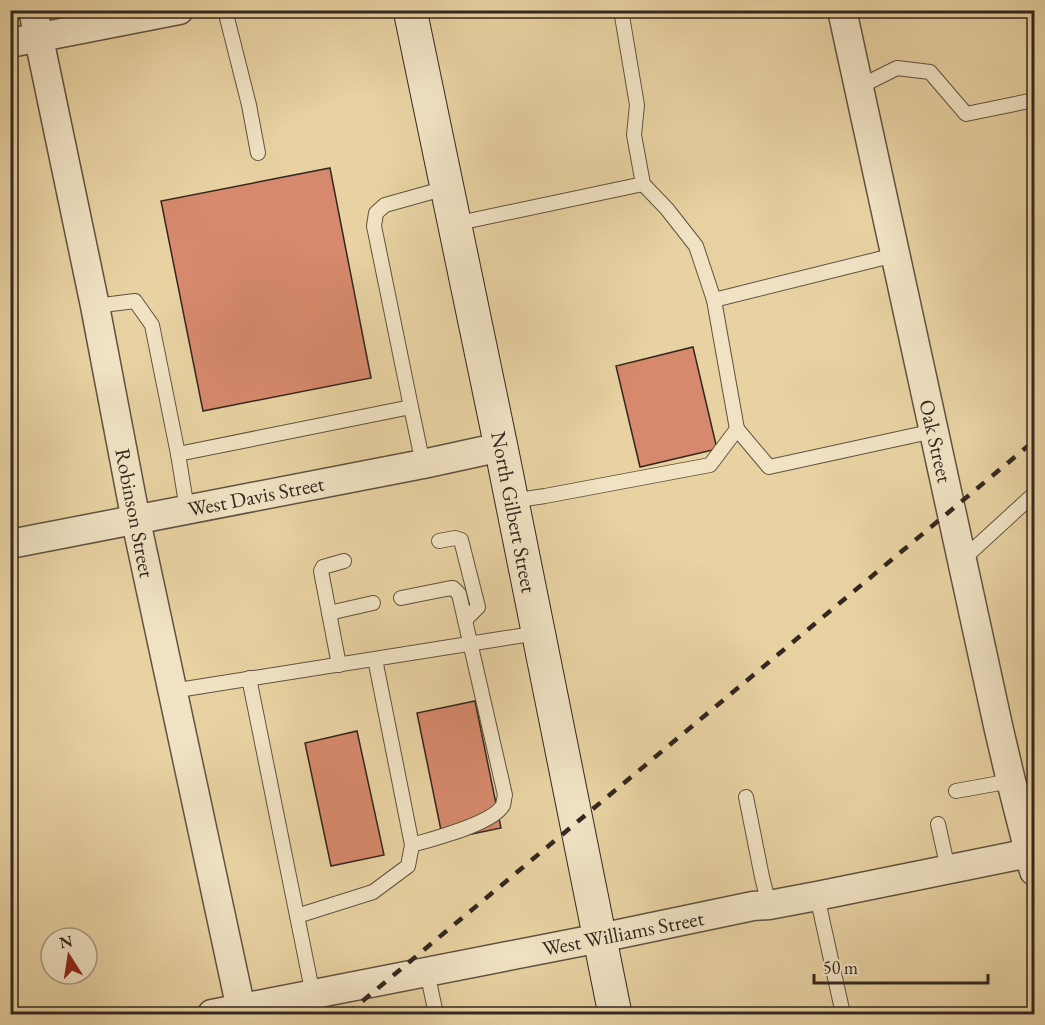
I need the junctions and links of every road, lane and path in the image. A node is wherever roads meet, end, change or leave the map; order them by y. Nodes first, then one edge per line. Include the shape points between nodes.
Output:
1 (179, 10) edge
2 (225, 10) edge
3 (410, 10) edge
4 (621, 10) edge
5 (842, 10) edge
6 (36, 24) edge
7 (10, 43) edge
8 (859, 87) junction
9 (1035, 100) edge
10 (258, 153) dead end
11 (644, 184) junction
12 (446, 188) junction
13 (454, 224) junction
14 (896, 255) junction
15 (714, 300) junction
16 (95, 306) junction
17 (411, 407) junction
18 (737, 429) junction
19 (934, 431) junction
20 (501, 447) junction
21 (178, 454) junction
22 (423, 464) junction
23 (1035, 494) edge
24 (511, 501) junction
25 (187, 509) junction
26 (136, 520) junction
27 (439, 541) dead end
28 (10, 544) edge
29 (962, 560) junction
30 (344, 561) dead end
31 (401, 598) dead end
32 (373, 603) dead end
33 (329, 612) junction
34 (465, 620) junction
35 (538, 633) junction
36 (471, 644) junction
37 (375, 659) junction
38 (339, 665) junction
39 (249, 678) junction
40 (172, 691) junction
41 (1011, 781) junction
42 (957, 791) dead end
43 (746, 797) dead end
44 (938, 824) dead end
45 (412, 845) junction
46 (1033, 858) edge
47 (948, 869) junction
48 (817, 896) junction
49 (769, 905) junction
50 (297, 916) junction
51 (600, 938) junction
52 (427, 972) junction
53 (313, 995) junction
54 (242, 1011) edge
55 (212, 1014) edge
56 (436, 1014) edge
57 (615, 1014) edge
58 (843, 1014) edge

1 - 6 street
2 - 10 lane
3 - 12 main road, North Gilbert Street
4 - 11 lane via 636,105 634,135
5 - 8 street, Oak Street
6 - 7 street
6 - 16 street, Robinson Street
8 - 9 lane via 897,68 930,72 966,114
8 - 14 street, Oak Street
11 - 13 lane
11 - 15 lane via 696,246
12 - 13 main road, North Gilbert Street
12 - 17 lane via 385,205 376,213 374,226
13 - 20 main road, North Gilbert Street
14 - 15 lane
14 - 19 street, Oak Street
15 - 18 lane
16 - 21 lane via 135,301 152,325
16 - 26 street, Robinson Street
17 - 21 lane
17 - 22 lane
18 - 19 lane via 769,467
18 - 24 lane via 710,465
19 - 29 street, Oak Street
20 - 22 street, West Davis Street
20 - 24 main road, North Gilbert Street
21 - 25 lane
22 - 25 street, West Davis Street
23 - 29 lane
24 - 35 main road, North Gilbert Street
25 - 26 street, West Davis Street
26 - 28 street, West Davis Street
26 - 40 street, Robinson Street
27 - 34 lane via 461,540 478,607
29 - 41 street, Oak Street
30 - 33 lane via 321,571
31 - 34 lane via 453,588 459,594
32 - 33 lane
33 - 38 lane
34 - 36 lane
35 - 36 lane
35 - 51 main road, North Gilbert Street
36 - 37 lane
36 - 45 lane via 505,795 502,806 458,832
37 - 38 lane
37 - 45 lane
38 - 39 lane
39 - 40 lane
39 - 50 lane
40 - 54 street, Robinson Street
41 - 42 lane
41 - 46 street, Oak Street
43 - 49 lane
44 - 47 lane
45 - 50 lane via 408,866 373,892
46 - 47 street, West Williams Street
47 - 48 street, West Williams Street
48 - 49 street, West Williams Street
48 - 58 lane
49 - 51 street, West Williams Street
50 - 53 lane
51 - 52 street, West Williams Street
51 - 57 main road, North Gilbert Street
52 - 53 street, West Williams Street
52 - 56 lane
53 - 54 street, West Williams Street
54 - 55 street, West Williams Street

